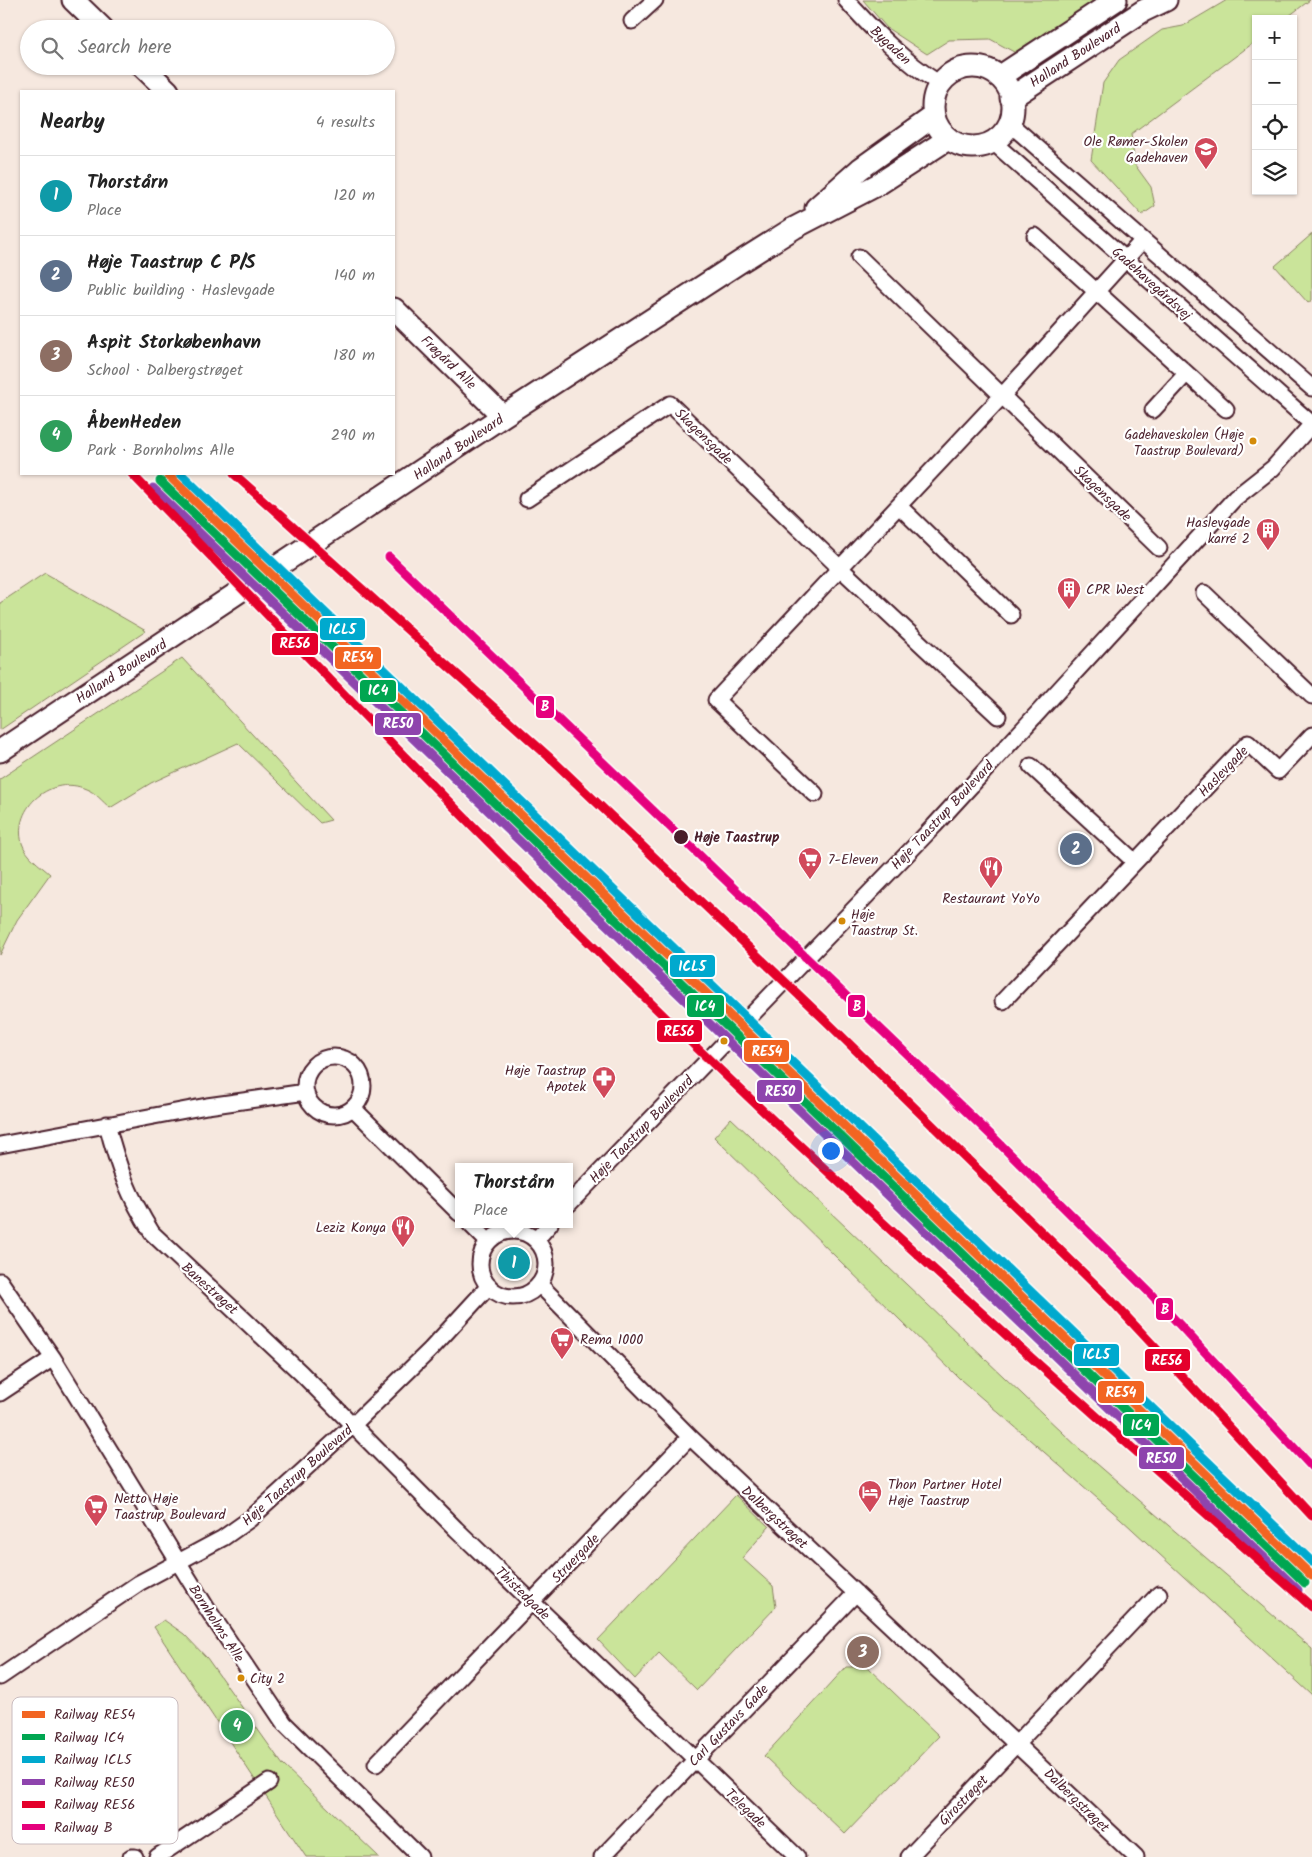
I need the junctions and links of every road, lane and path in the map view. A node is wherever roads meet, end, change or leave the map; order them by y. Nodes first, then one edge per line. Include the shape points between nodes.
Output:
1 (73, 0) edge
2 (655, 0) edge
3 (846, 0) edge
4 (1116, 0) edge
5 (1166, 0) edge
6 (94, 20) edge
7 (632, 21) dead end
8 (151, 75) edge
9 (999, 77) junction
10 (940, 84) junction
11 (167, 90) edge
12 (1011, 98) junction
13 (934, 116) junction
14 (1009, 123) junction
15 (948, 139) junction
16 (993, 142) junction
17 (794, 228) junction
18 (1035, 236) dead end
19 (1143, 240) junction
20 (859, 258) dead end
21 (1126, 259) junction
22 (1096, 293) junction
23 (395, 310) edge
24 (1186, 374) junction
25 (1312, 388) edge
26 (1002, 396) junction
27 (1226, 409) dead end
28 (1153, 410) dead end
29 (503, 416) junction
30 (1312, 424) edge
31 (527, 499) dead end
32 (898, 506) junction
33 (1159, 548) dead end
34 (840, 568) junction
35 (1204, 593) dead end
36 (1011, 614) dead end
37 (1312, 696) edge
38 (998, 716) dead end
39 (1312, 735) edge
40 (0, 751) edge
41 (1031, 766) dead end
42 (815, 794) dead end
43 (1135, 862) junction
44 (1003, 1001) dead end
45 (306, 1092) junction
46 (353, 1108) junction
47 (107, 1124) junction
48 (0, 1145) edge
49 (573, 1200) edge
50 (455, 1209) edge
51 (474, 1228) edge
52 (546, 1228) edge
53 (536, 1240) junction
54 (488, 1242) junction
55 (0, 1281) edge
56 (539, 1284) junction
57 (489, 1286) junction
58 (53, 1358) junction
59 (0, 1393) edge
60 (354, 1425) junction
61 (690, 1437) junction
62 (178, 1562) junction
63 (856, 1593) junction
64 (1159, 1594) dead end
65 (533, 1602) junction
66 (0, 1677) edge
67 (1017, 1744) junction
68 (695, 1759) junction
69 (376, 1764) dead end
70 (269, 1782) dead end
71 (178, 1843) edge
72 (176, 1844) edge
73 (131, 1857) edge
74 (135, 1857) edge
75 (157, 1857) edge
76 (420, 1857) edge
77 (602, 1857) edge
78 (797, 1857) edge
79 (909, 1857) edge
80 (1136, 1857) edge

1 - 6 street
2 - 7 street
3 - 10 street, Bygaden via 902,57
4 - 9 street, Halland Boulevard
5 - 12 street, Halland Boulevard via 1143,11
8 - 11 street
9 - 10 street via 989,71 967,68 952,73
9 - 12 street
10 - 13 street via 933,99
12 - 14 street
13 - 15 street
13 - 17 street, Halland Boulevard via 860,169
14 - 16 street
14 - 19 street, Gadehavegårdsvej
15 - 16 street via 970,147
15 - 17 street, Halland Boulevard via 877,185
16 - 21 street, Gadehavegårdsvej
17 - 29 street, Halland Boulevard
18 - 22 street
19 - 21 street
19 - 25 street, Gadehavegårdsvej
20 - 26 street, Skagensgade
21 - 22 street
21 - 30 street, Gadehavegårdsvej
22 - 24 street
22 - 26 street
23 - 29 street, Frøgård Alle
24 - 27 street
24 - 28 street
26 - 32 street
26 - 33 street, Skagensgade
29 - 40 street, Halland Boulevard
30 - 49 street, Høje Taastrup Boulevard via 1272,468 1234,498 881,881
31 - 34 street, Skagensgade via 670,404
32 - 34 street
32 - 36 street
34 - 38 street, Skagensgade
34 - 42 street via 716,700
35 - 37 street
39 - 43 street, Haslevgade via 1278,771 1248,742
41 - 43 street
43 - 44 street, Haslevgade
45 - 46 street via 314,1107 329,1115
45 - 46 street via 308,1074 316,1063 330,1057 345,1060 357,1069 363,1084 362,1093
45 - 47 street
46 - 50 street
47 - 48 street
47 - 60 street, Banestrøget via 118,1167 134,1205 152,1233
51 - 54 street
52 - 53 street
53 - 54 street via 527,1234 506,1231
53 - 56 street via 545,1256 544,1276
54 - 57 street via 480,1264
55 - 58 street, Bornholms Alle
56 - 57 street via 520,1296 498,1293
56 - 61 street, Dalbergstrøget
57 - 60 street, Høje Taastrup Boulevard
58 - 59 street
58 - 62 street, Bornholms Alle
60 - 62 street, Høje Taastrup Boulevard via 250,1519
60 - 65 street, Thistedgade
61 - 63 street, Dalbergstrøget
61 - 65 street, Struergade
62 - 66 street, Høje Taastrup Boulevard via 140,1583
62 - 76 street, Bornholms Alle via 284,1724
63 - 67 street, Dalbergstrøget
63 - 68 street, Carl Gustavs Gade
64 - 67 street
65 - 68 street, Thistedgade
65 - 69 street, Struergade
67 - 79 street, Girostrøget
67 - 80 street, Dalbergstrøget
68 - 77 street, Carl Gustavs Gade
68 - 78 street, Telegade
70 - 71 street
72 - 75 street
73 - 74 street

